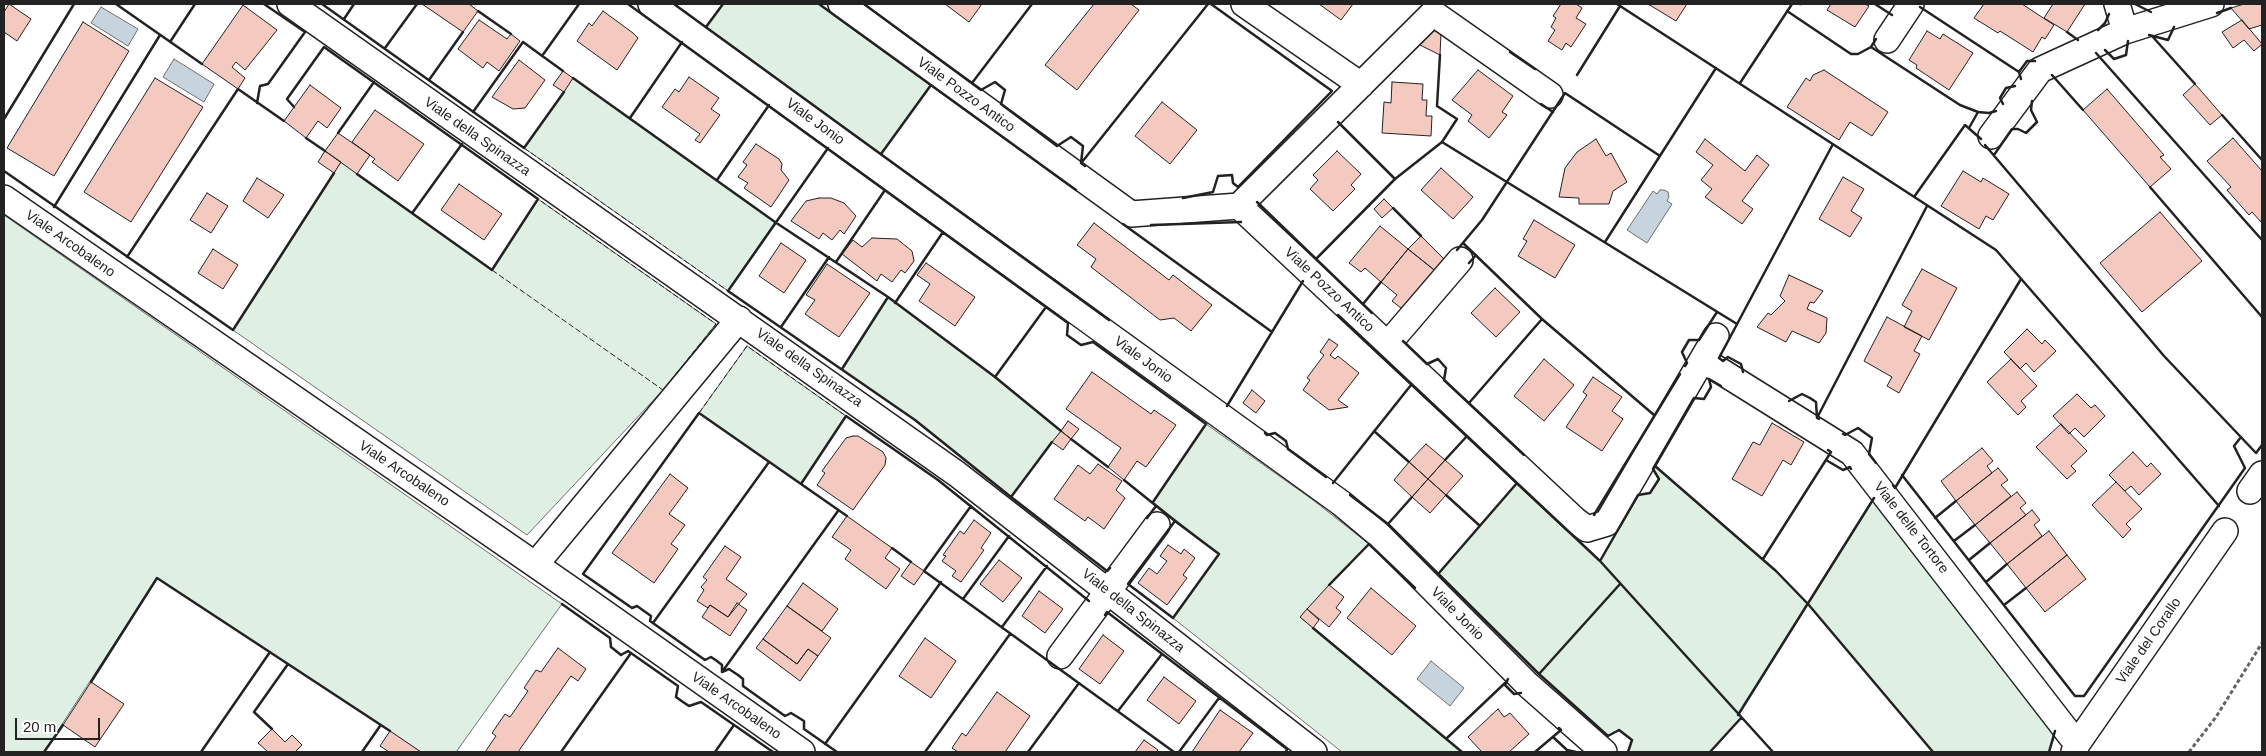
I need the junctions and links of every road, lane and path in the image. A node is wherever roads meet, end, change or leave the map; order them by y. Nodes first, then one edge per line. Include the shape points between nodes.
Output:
1 (290, 4) edge
2 (651, 4) edge
3 (841, 4) edge
4 (1244, 4) edge
5 (1911, 4) edge
6 (2117, 4) edge
7 (2211, 4) edge
8 (2125, 31) junction
9 (1887, 40) dead end
10 (1361, 85) junction
11 (1550, 95) dead end
12 (1991, 136) dead end
13 (4, 198) edge
14 (1239, 206) junction
15 (1460, 260) dead end
16 (740, 319) junction
17 (1716, 336) dead end
18 (1388, 344) junction
19 (1703, 360) junction
20 (1157, 525) dead end
21 (2225, 531) dead end
22 (536, 564) junction
23 (1108, 591) junction
24 (2262, 643) edge
25 (1060, 656) dead end
26 (2076, 748) edge
27 (802, 752) edge
28 (1314, 752) edge
29 (1604, 752) edge
30 (2189, 752) edge

1 - 16 street, Viale della Spinazza
2 - 29 street, Viale Jonio via 1341,504 1378,534 1528,685
3 - 14 street, Viale Pozzo Antico via 1131,214
4 - 10 street
5 - 9 street
6 - 8 street
7 - 8 street
8 - 12 street via 2040,70
10 - 11 street via 1433,13
10 - 14 street
13 - 22 street, Viale Arcobaleno
14 - 18 street, Viale Pozzo Antico
15 - 18 street
16 - 22 street
16 - 23 street, Viale della Spinazza via 957,474
17 - 19 street, Viale Pozzo Antico
18 - 19 street, Viale Pozzo Antico via 1587,529 1607,523
19 - 26 street, Viale delle Tortore via 1852,453
20 - 23 street
21 - 26 street, Viale del Corallo
22 - 27 street, Viale Arcobaleno
23 - 25 street
23 - 28 street, Viale della Spinazza
24 - 30 path

